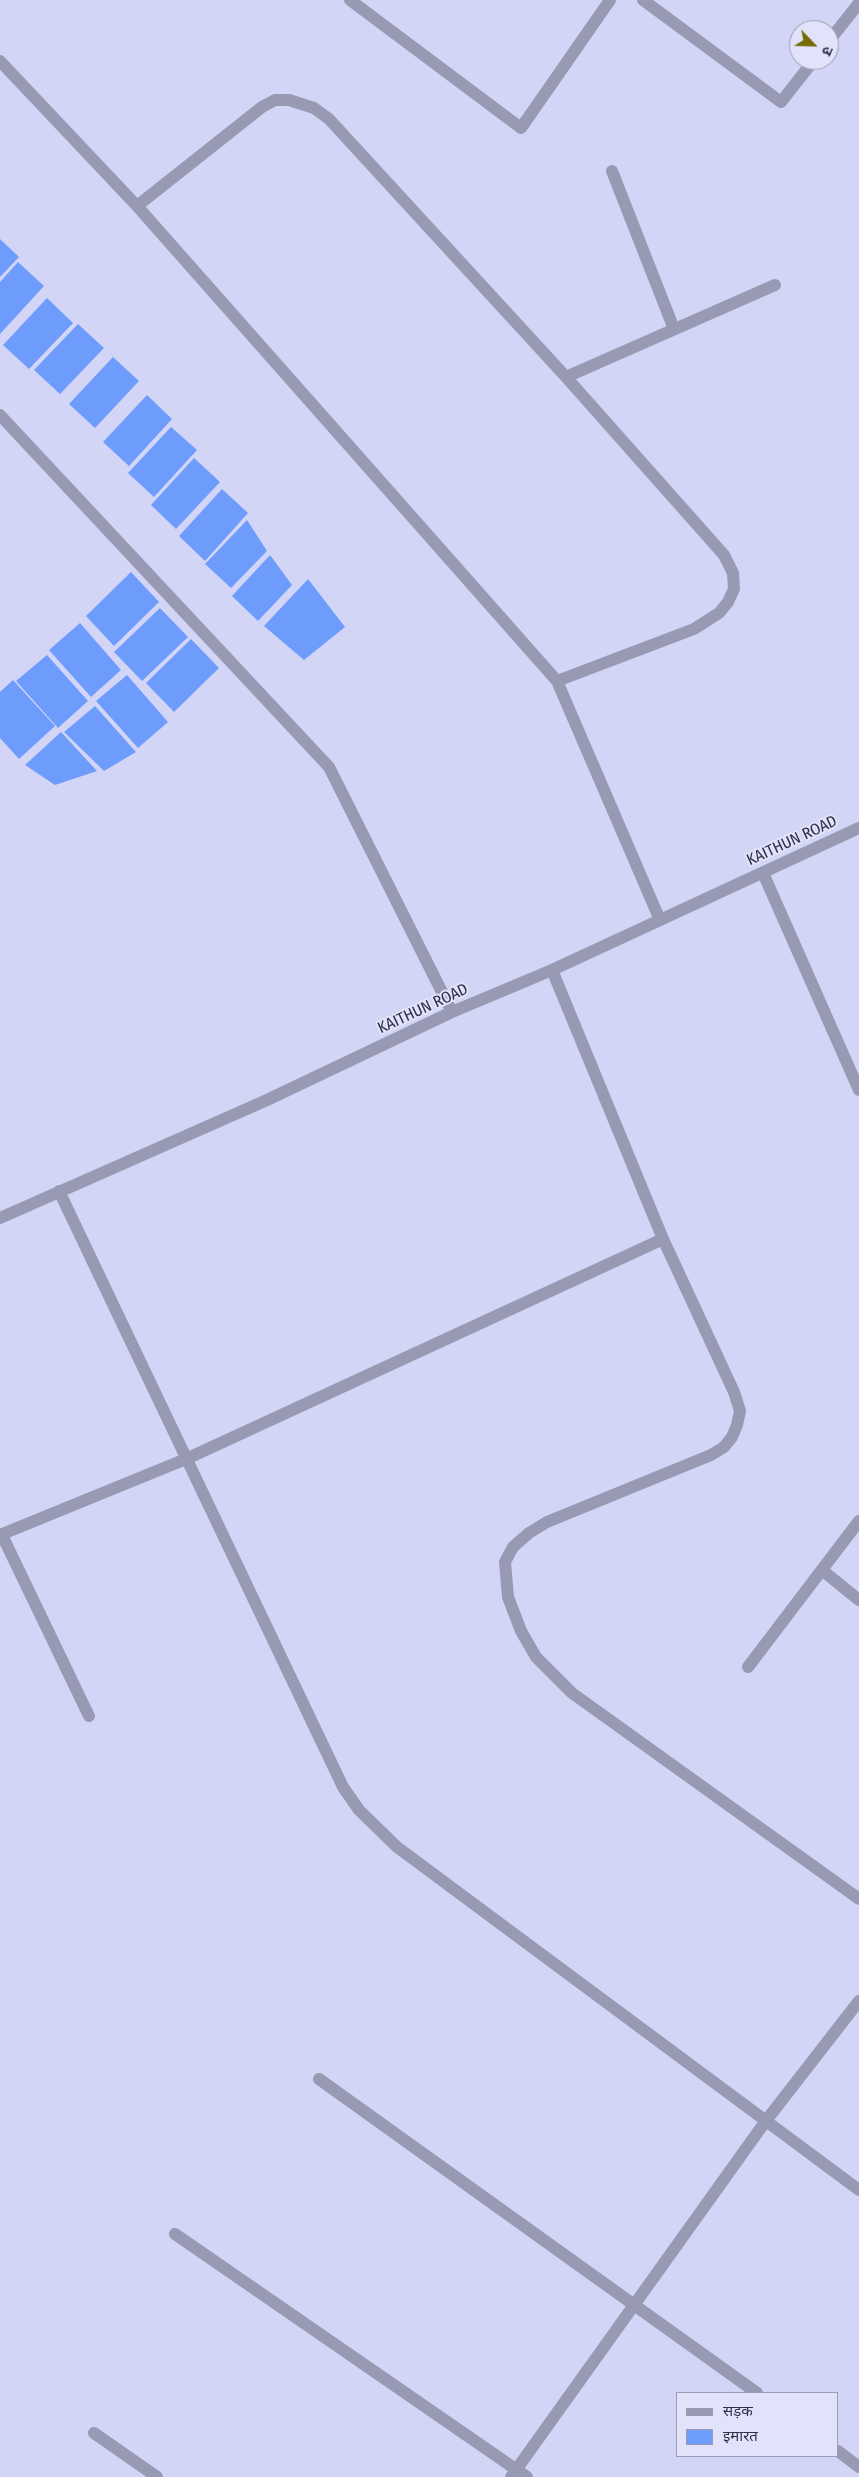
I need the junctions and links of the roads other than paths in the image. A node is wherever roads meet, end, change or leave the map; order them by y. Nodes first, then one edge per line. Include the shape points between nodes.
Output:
1 (350, 0) edge
2 (610, 0) edge
3 (643, 0) edge
4 (859, 3) edge
5 (839, 29) edge
6 (0, 61) edge
7 (806, 70) edge
8 (612, 171) dead end
9 (137, 206) junction
10 (775, 285) dead end
11 (674, 329) junction
12 (566, 377) junction
13 (0, 415) edge
14 (557, 681) junction
15 (859, 828) edge
16 (763, 873) junction
17 (660, 920) junction
18 (552, 970) junction
19 (452, 1012) junction
20 (859, 1090) edge
21 (59, 1191) junction
22 (0, 1218) edge
23 (663, 1239) junction
24 (186, 1459) junction
25 (859, 1521) edge
26 (1, 1535) edge
27 (822, 1570) junction
28 (859, 1600) edge
29 (748, 1667) dead end
30 (89, 1716) dead end
31 (859, 1898) edge
32 (859, 2001) edge
33 (319, 2079) dead end
34 (765, 2122) junction
35 (859, 2190) edge
36 (175, 2234) dead end
37 (633, 2304) junction
38 (756, 2392) edge
39 (94, 2433) dead end
40 (839, 2452) edge
41 (859, 2467) edge
42 (518, 2475) edge
43 (157, 2477) edge

1 - 2 street via 521,128
3 - 7 street via 782,102
4 - 5 street
6 - 9 street
8 - 11 street
9 - 12 street via 262,106 275,100 289,100 314,108 329,119
9 - 14 street
10 - 11 street
11 - 12 street
12 - 14 street via 724,555 733,574 734,589 719,613 694,629
13 - 19 street via 329,767
14 - 17 street
15 - 16 street, KAITHUN ROAD
16 - 17 street, KAITHUN ROAD
16 - 20 street
17 - 18 street, KAITHUN ROAD
18 - 19 street, KAITHUN ROAD
18 - 23 street
19 - 21 street, KAITHUN ROAD via 267,1100
21 - 22 street, KAITHUN ROAD
21 - 24 street
23 - 24 street
23 - 31 street via 734,1392 740,1411 737,1425 724,1447 711,1455 547,1522 529,1533 513,1547 505,1562 508,1597 536,1658 572,1693
24 - 26 street
24 - 34 street via 343,1787 359,1810 397,1847
25 - 27 street
26 - 30 street
27 - 28 street
27 - 29 street
32 - 34 street
33 - 37 street
34 - 35 street
34 - 37 street
36 - 42 street
37 - 38 street
37 - 42 street
39 - 43 street
40 - 41 street

